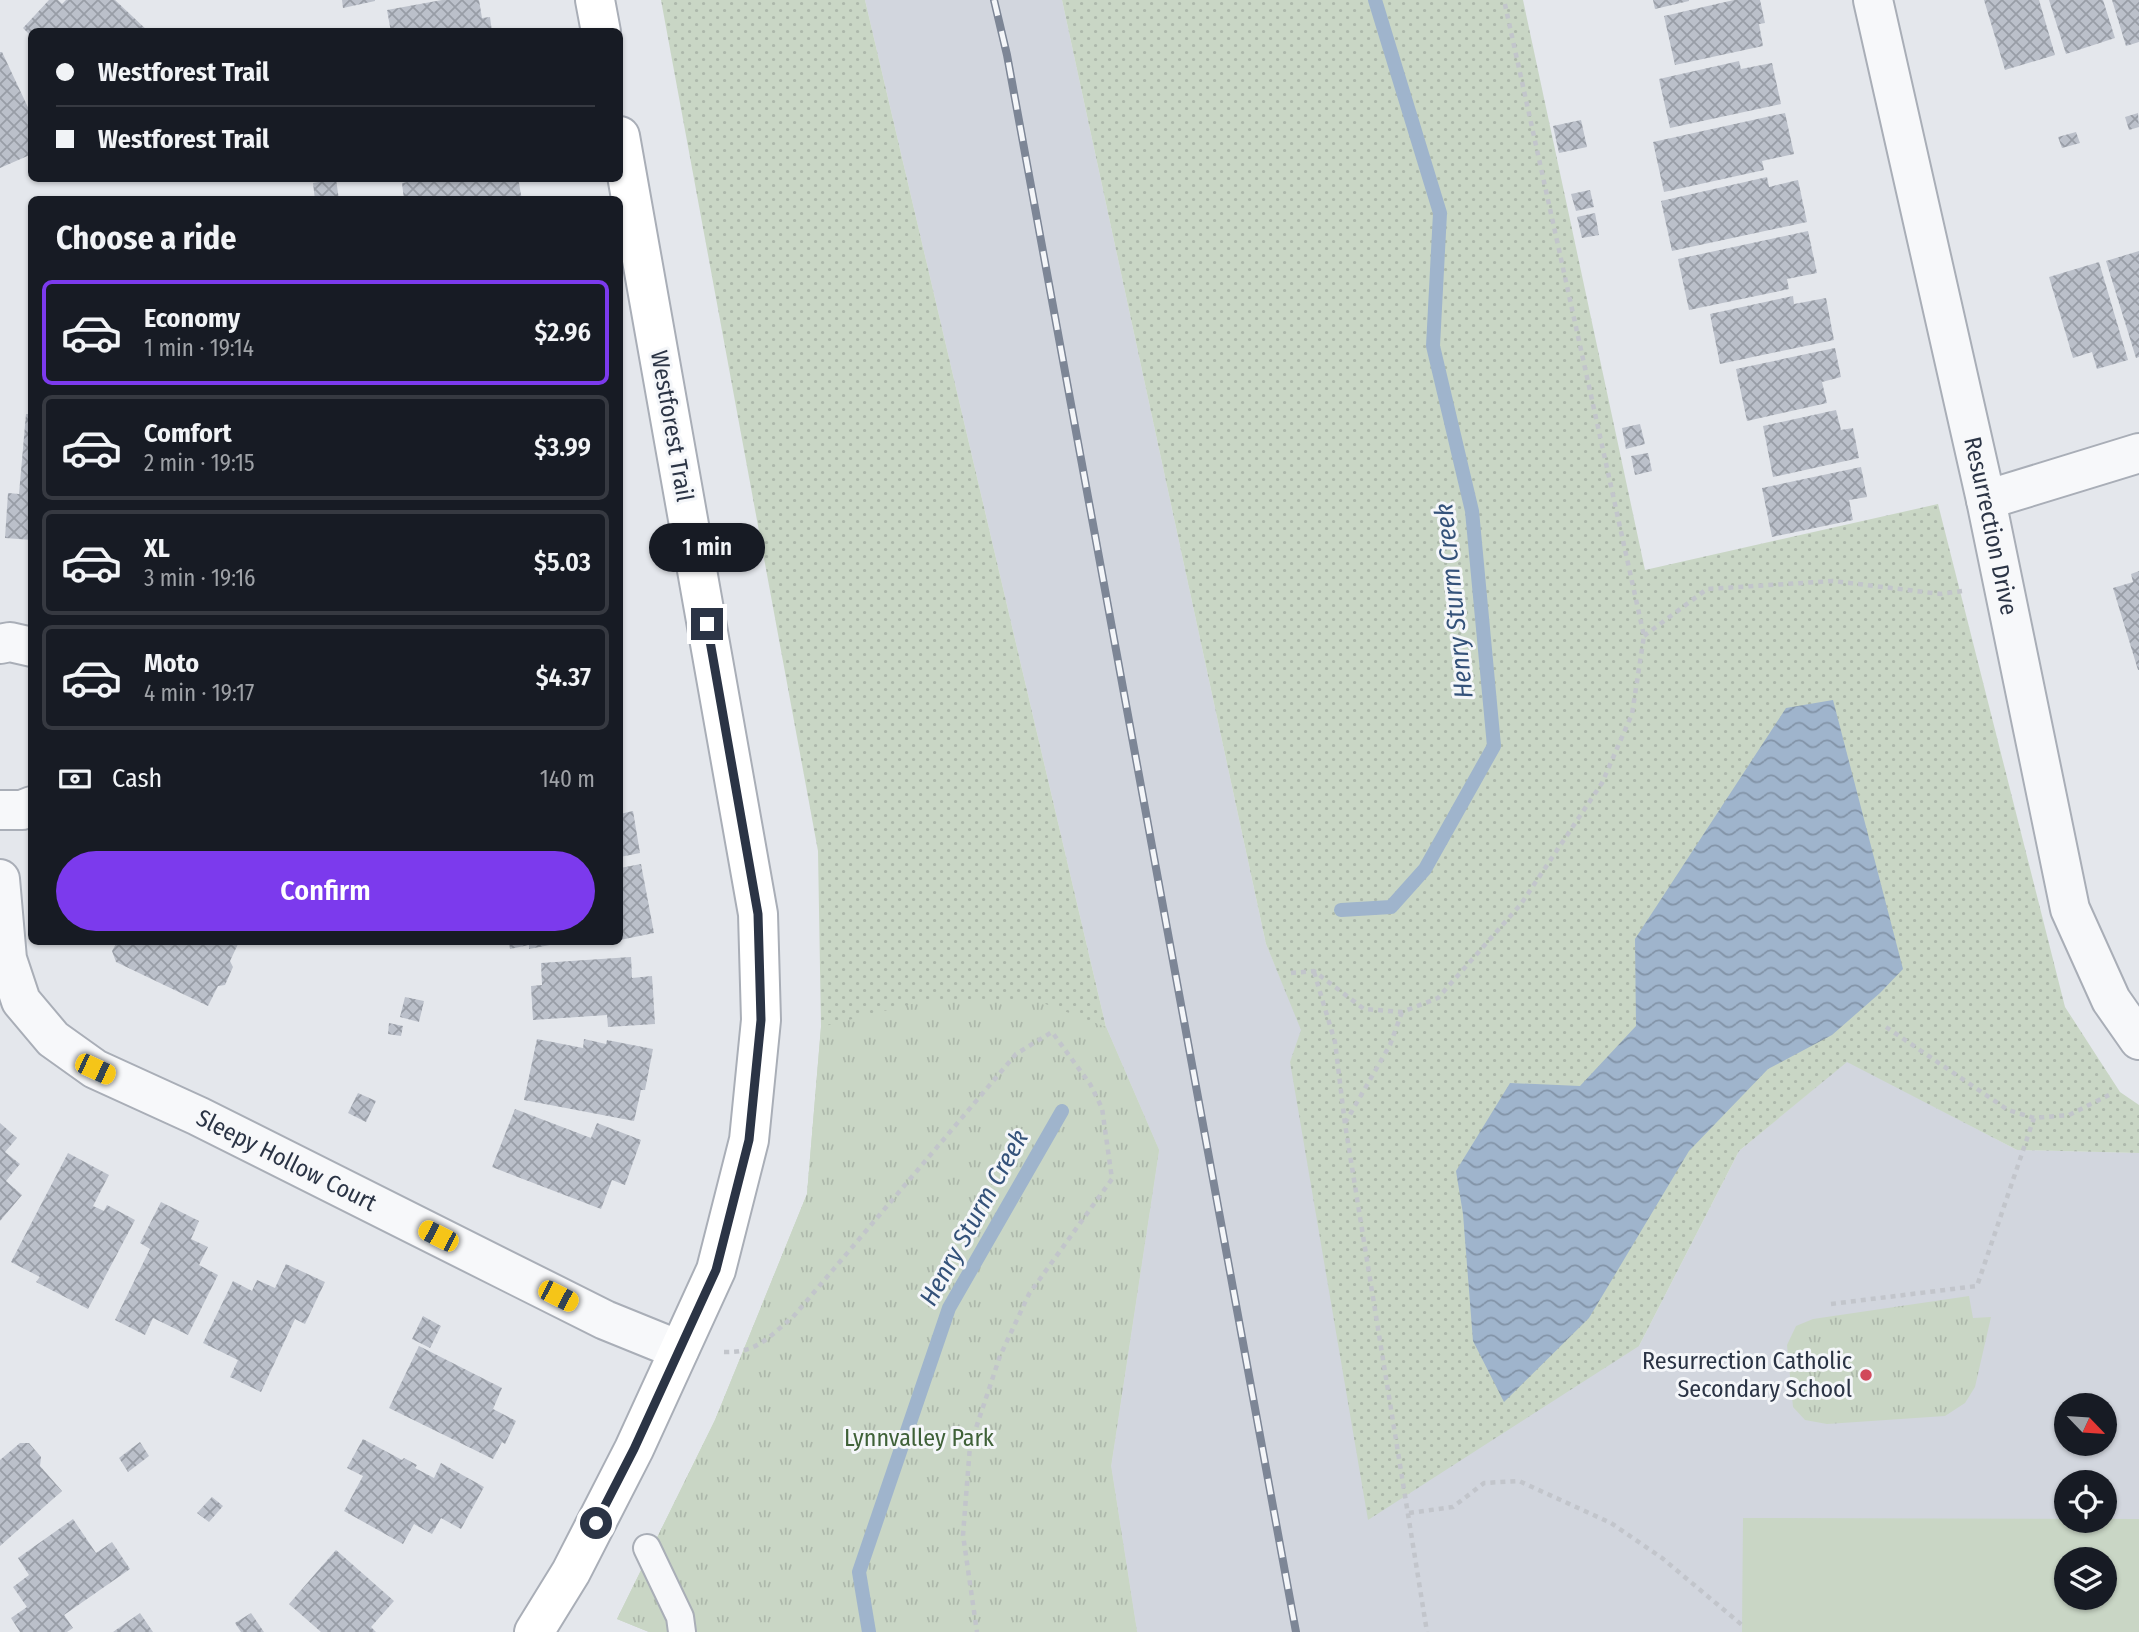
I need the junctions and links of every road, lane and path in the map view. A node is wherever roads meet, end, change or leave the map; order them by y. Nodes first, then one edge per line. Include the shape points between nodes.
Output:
1 (595, 0) edge
2 (1504, 0) edge
3 (1873, 0) edge
4 (600, 28) edge
5 (623, 153) edge
6 (2139, 453) edge
7 (1986, 500) junction
8 (2002, 587) junction
9 (1644, 636) junction
10 (0, 644) edge
11 (28, 646) edge
12 (28, 808) edge
13 (0, 810) edge
14 (0, 879) edge
15 (1314, 971) junction
16 (1292, 973) dead end
17 (1402, 1012) junction
18 (1886, 1027) dead end
19 (2139, 1040) edge
20 (2109, 1096) dead end
21 (2034, 1118) junction
22 (1345, 1124) junction
23 (1831, 1304) dead end
24 (680, 1350) junction
25 (743, 1352) dead end
26 (1409, 1513) junction
27 (647, 1548) dead end
28 (1742, 1625) dead end
29 (534, 1632) edge
30 (682, 1632) edge
31 (977, 1632) edge
32 (1427, 1632) edge

1 - 4 street
2 - 9 path
3 - 7 street, Resurrection Drive
5 - 24 street, Westforest Trail via 758,914 761,1020 749,1140 716,1270
6 - 7 street
7 - 8 street, Resurrection Drive
8 - 9 path via 1941,594 1833,581 1707,589
8 - 19 street, Resurrection Drive via 2070,909 2111,1000
9 - 17 path via 1632,714 1602,783 1512,914 1438,998
10 - 11 street
12 - 13 street
14 - 24 street, Sleepy Hollow Court via 7,959 21,1001 53,1039 95,1069 606,1320
15 - 16 path
15 - 17 path via 1364,1009
15 - 22 path via 1335,1042
17 - 22 path via 1390,1045
18 - 21 path via 2008,1110
20 - 21 path via 2069,1115
21 - 23 path via 1977,1286
22 - 26 path
24 - 29 street, Westforest Trail via 571,1572
25 - 31 path via 793,1317 1016,1054 1052,1032 1102,1108 1111,1179 1029,1294 999,1356 970,1446 963,1535
26 - 28 path via 1453,1507 1484,1483 1519,1481 1611,1522
26 - 32 path
27 - 30 lane via 680,1617

